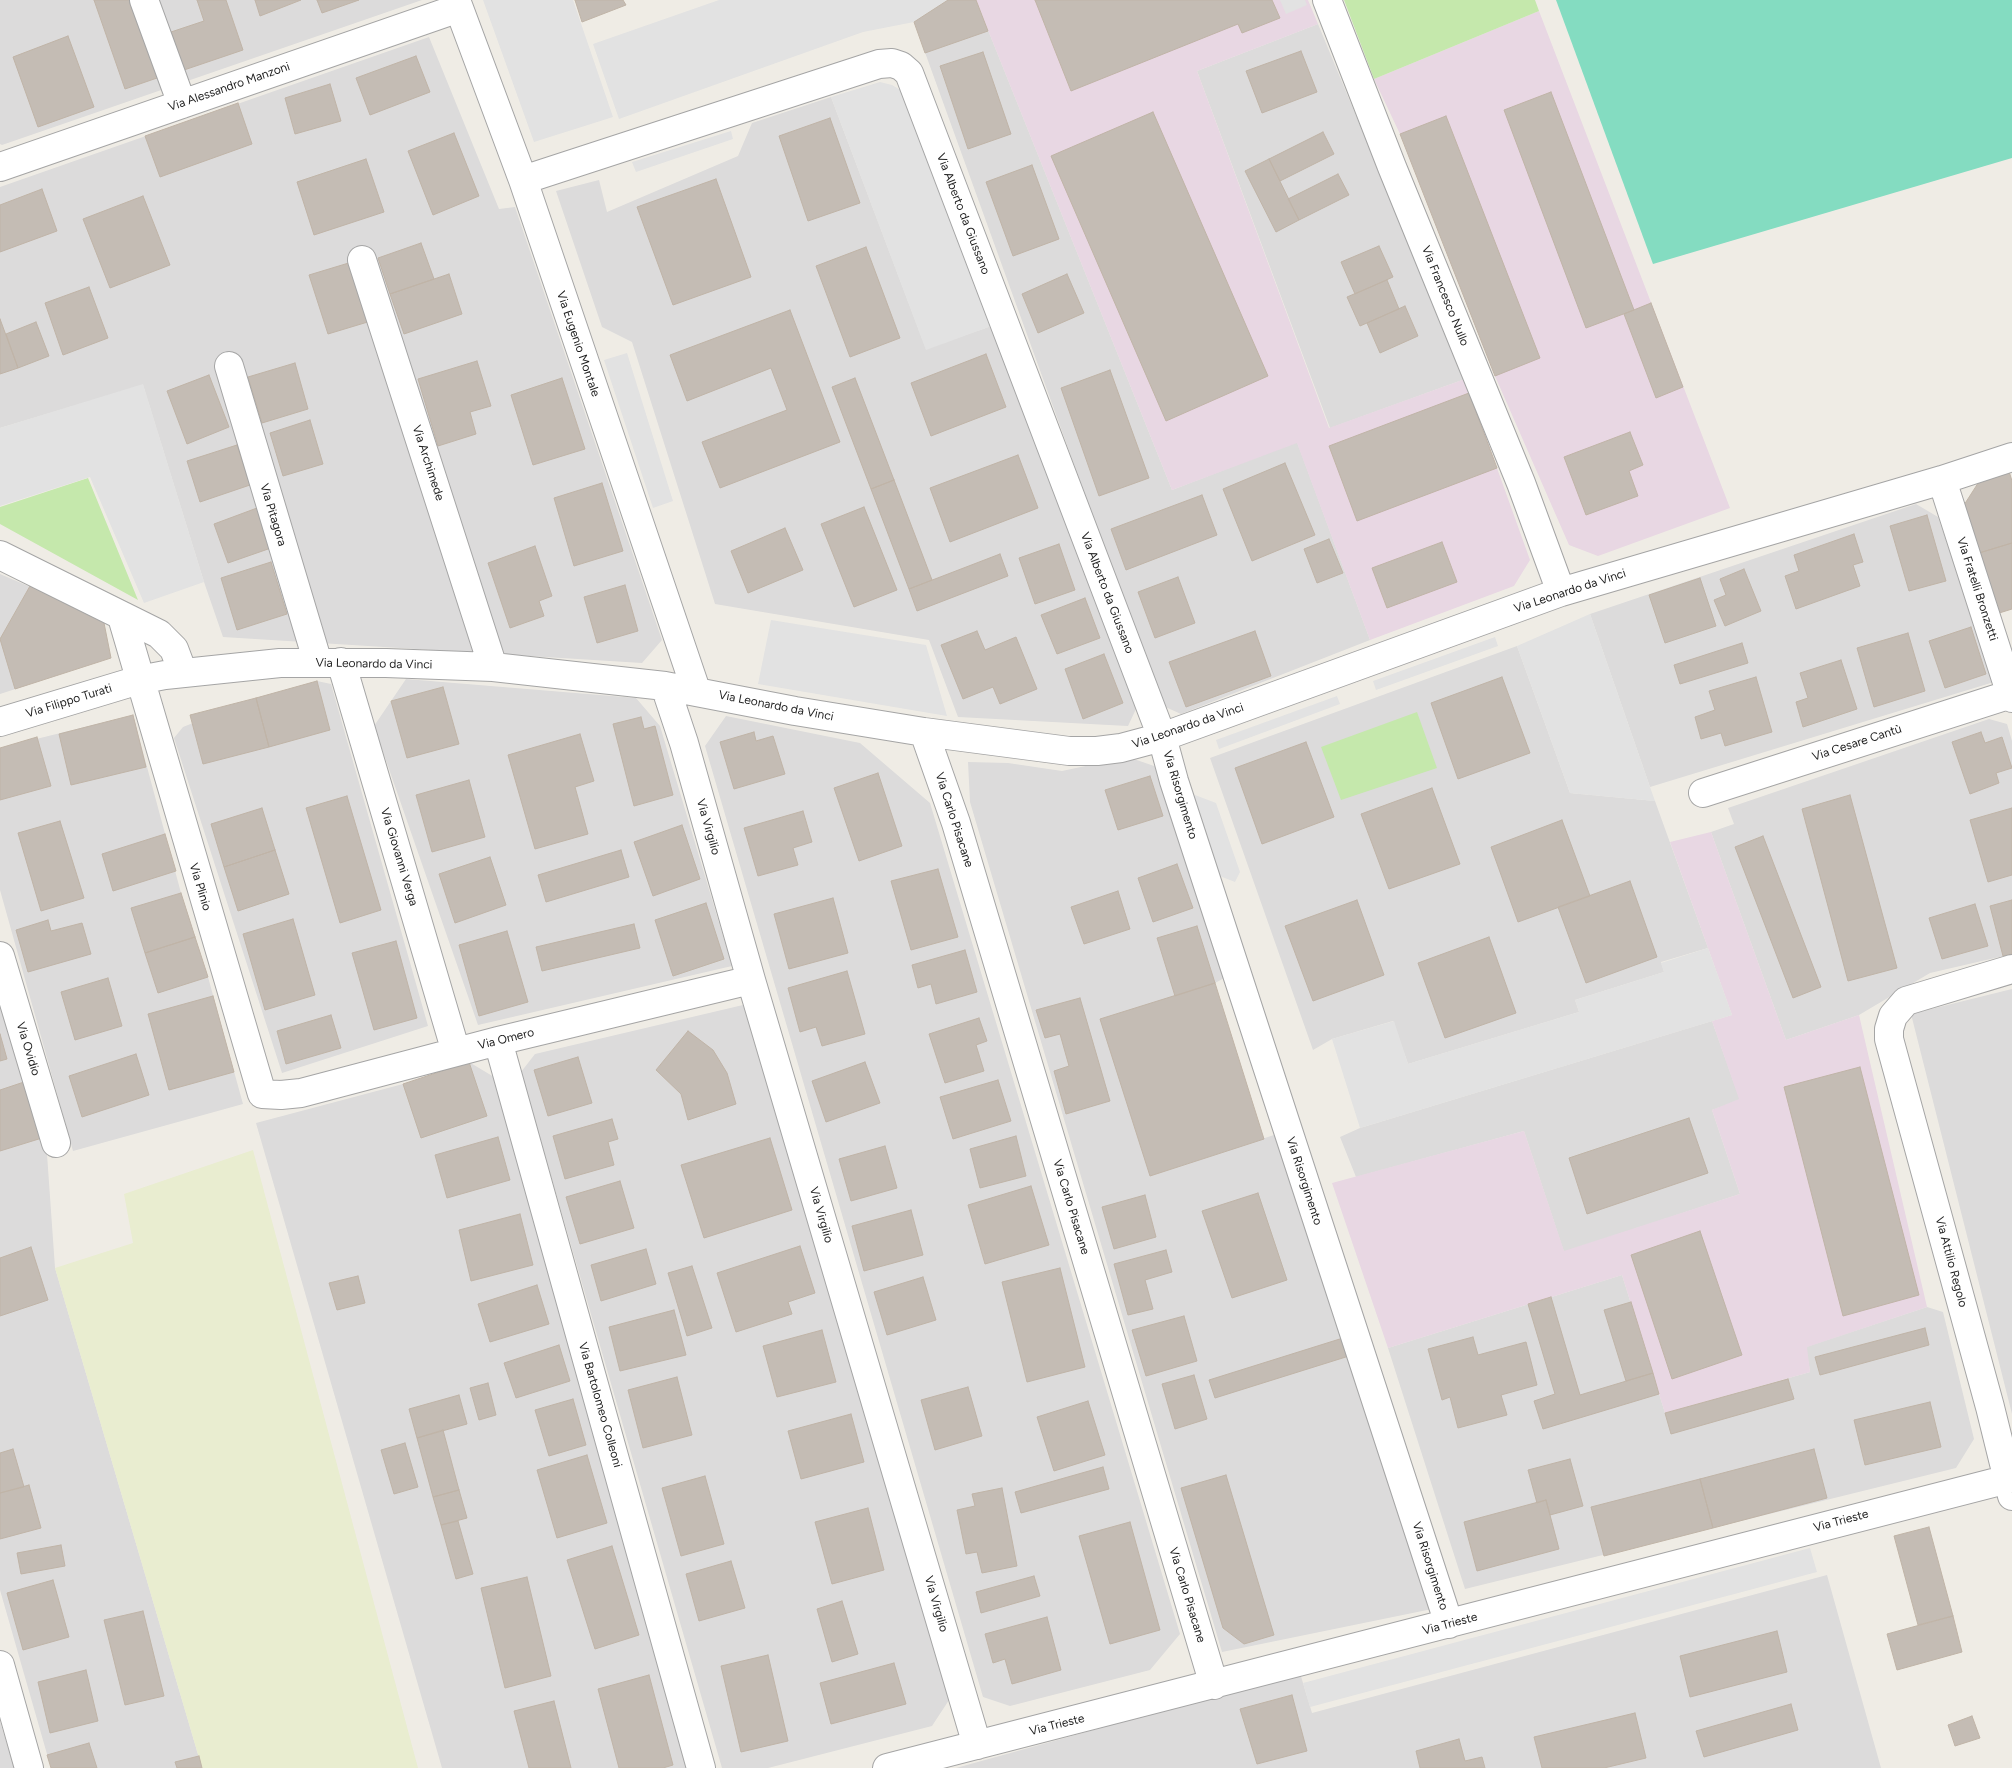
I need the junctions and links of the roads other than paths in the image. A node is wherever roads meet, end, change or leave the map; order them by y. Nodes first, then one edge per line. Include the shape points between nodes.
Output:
1 (144, 0) edge
2 (1327, 0) edge
3 (457, 4) edge
4 (182, 104) junction
5 (0, 166) edge
6 (523, 180) junction
7 (362, 260) dead end
8 (229, 366) dead end
9 (2012, 457) edge
10 (1942, 480) junction
11 (0, 555) edge
12 (1561, 592) junction
13 (122, 617) junction
14 (329, 663) junction
15 (493, 667) junction
16 (183, 673) junction
17 (139, 680) junction
18 (665, 686) junction
19 (696, 690) junction
20 (2011, 696) edge
21 (0, 722) edge
22 (924, 732) junction
23 (1162, 737) junction
24 (1702, 793) dead end
25 (0, 956) edge
26 (2012, 969) edge
27 (752, 980) junction
28 (498, 1041) junction
29 (456, 1052) junction
30 (262, 1094) joint
31 (56, 1143) dead end
32 (2011, 1484) edge
33 (1449, 1624) junction
34 (0, 1665) edge
35 (1214, 1685) junction
36 (977, 1745) junction
37 (29, 1768) edge
38 (701, 1768) edge
39 (887, 1768) edge

1 - 4 street
2 - 12 street, Via Francesco Nullo via 1522,483
3 - 4 street, Via Alessandro Manzoni
3 - 6 street, Via Eugenio Montale
4 - 5 street, Via Alessandro Manzoni
6 - 19 street, Via Eugenio Montale
6 - 23 street, Via Alberto da Giussano via 879,64 901,66 909,74
7 - 15 street, Via Archimede
8 - 14 street, Via Pitagora
9 - 10 street, Via Leonardo da Vinci
10 - 12 street, Via Leonardo da Vinci
10 - 20 street, Via Fratelli Bronzetti
11 - 13 street
12 - 23 street, Via Leonardo da Vinci
13 - 16 street via 164,639 178,656
13 - 17 street
14 - 15 street, Via Leonardo da Vinci
14 - 16 street, Via Leonardo da Vinci
14 - 29 street, Via Giovanni Verga
15 - 18 street, Via Leonardo da Vinci
16 - 17 street, Via Leonardo da Vinci
17 - 21 street, Via Filippo Turati
17 - 30 street, Via Plinio
18 - 19 street, Via Leonardo da Vinci
18 - 27 street, Via Virgilio
19 - 22 street, Via Leonardo da Vinci via 795,711
20 - 24 street, Via Cesare Cantù
22 - 23 street, Via Leonardo da Vinci via 1069,751 1121,748
22 - 35 street, Via Carlo Pisacane via 956,823
23 - 33 street, Via Risorgimento
25 - 31 street, Via Ovidio
26 - 32 street, Via Attilio Regolo via 1906,1001 1893,1016 1889,1029 1889,1039
27 - 28 street, Via Omero
27 - 36 street, Via Virgilio
28 - 29 street, Via Omero
28 - 38 street, Via Bartolomeo Colleoni
29 - 30 street, Via Omero via 301,1093
32 - 33 street, Via Trieste
33 - 35 street, Via Trieste
34 - 37 street
35 - 36 street, Via Trieste
36 - 39 street, Via Trieste

